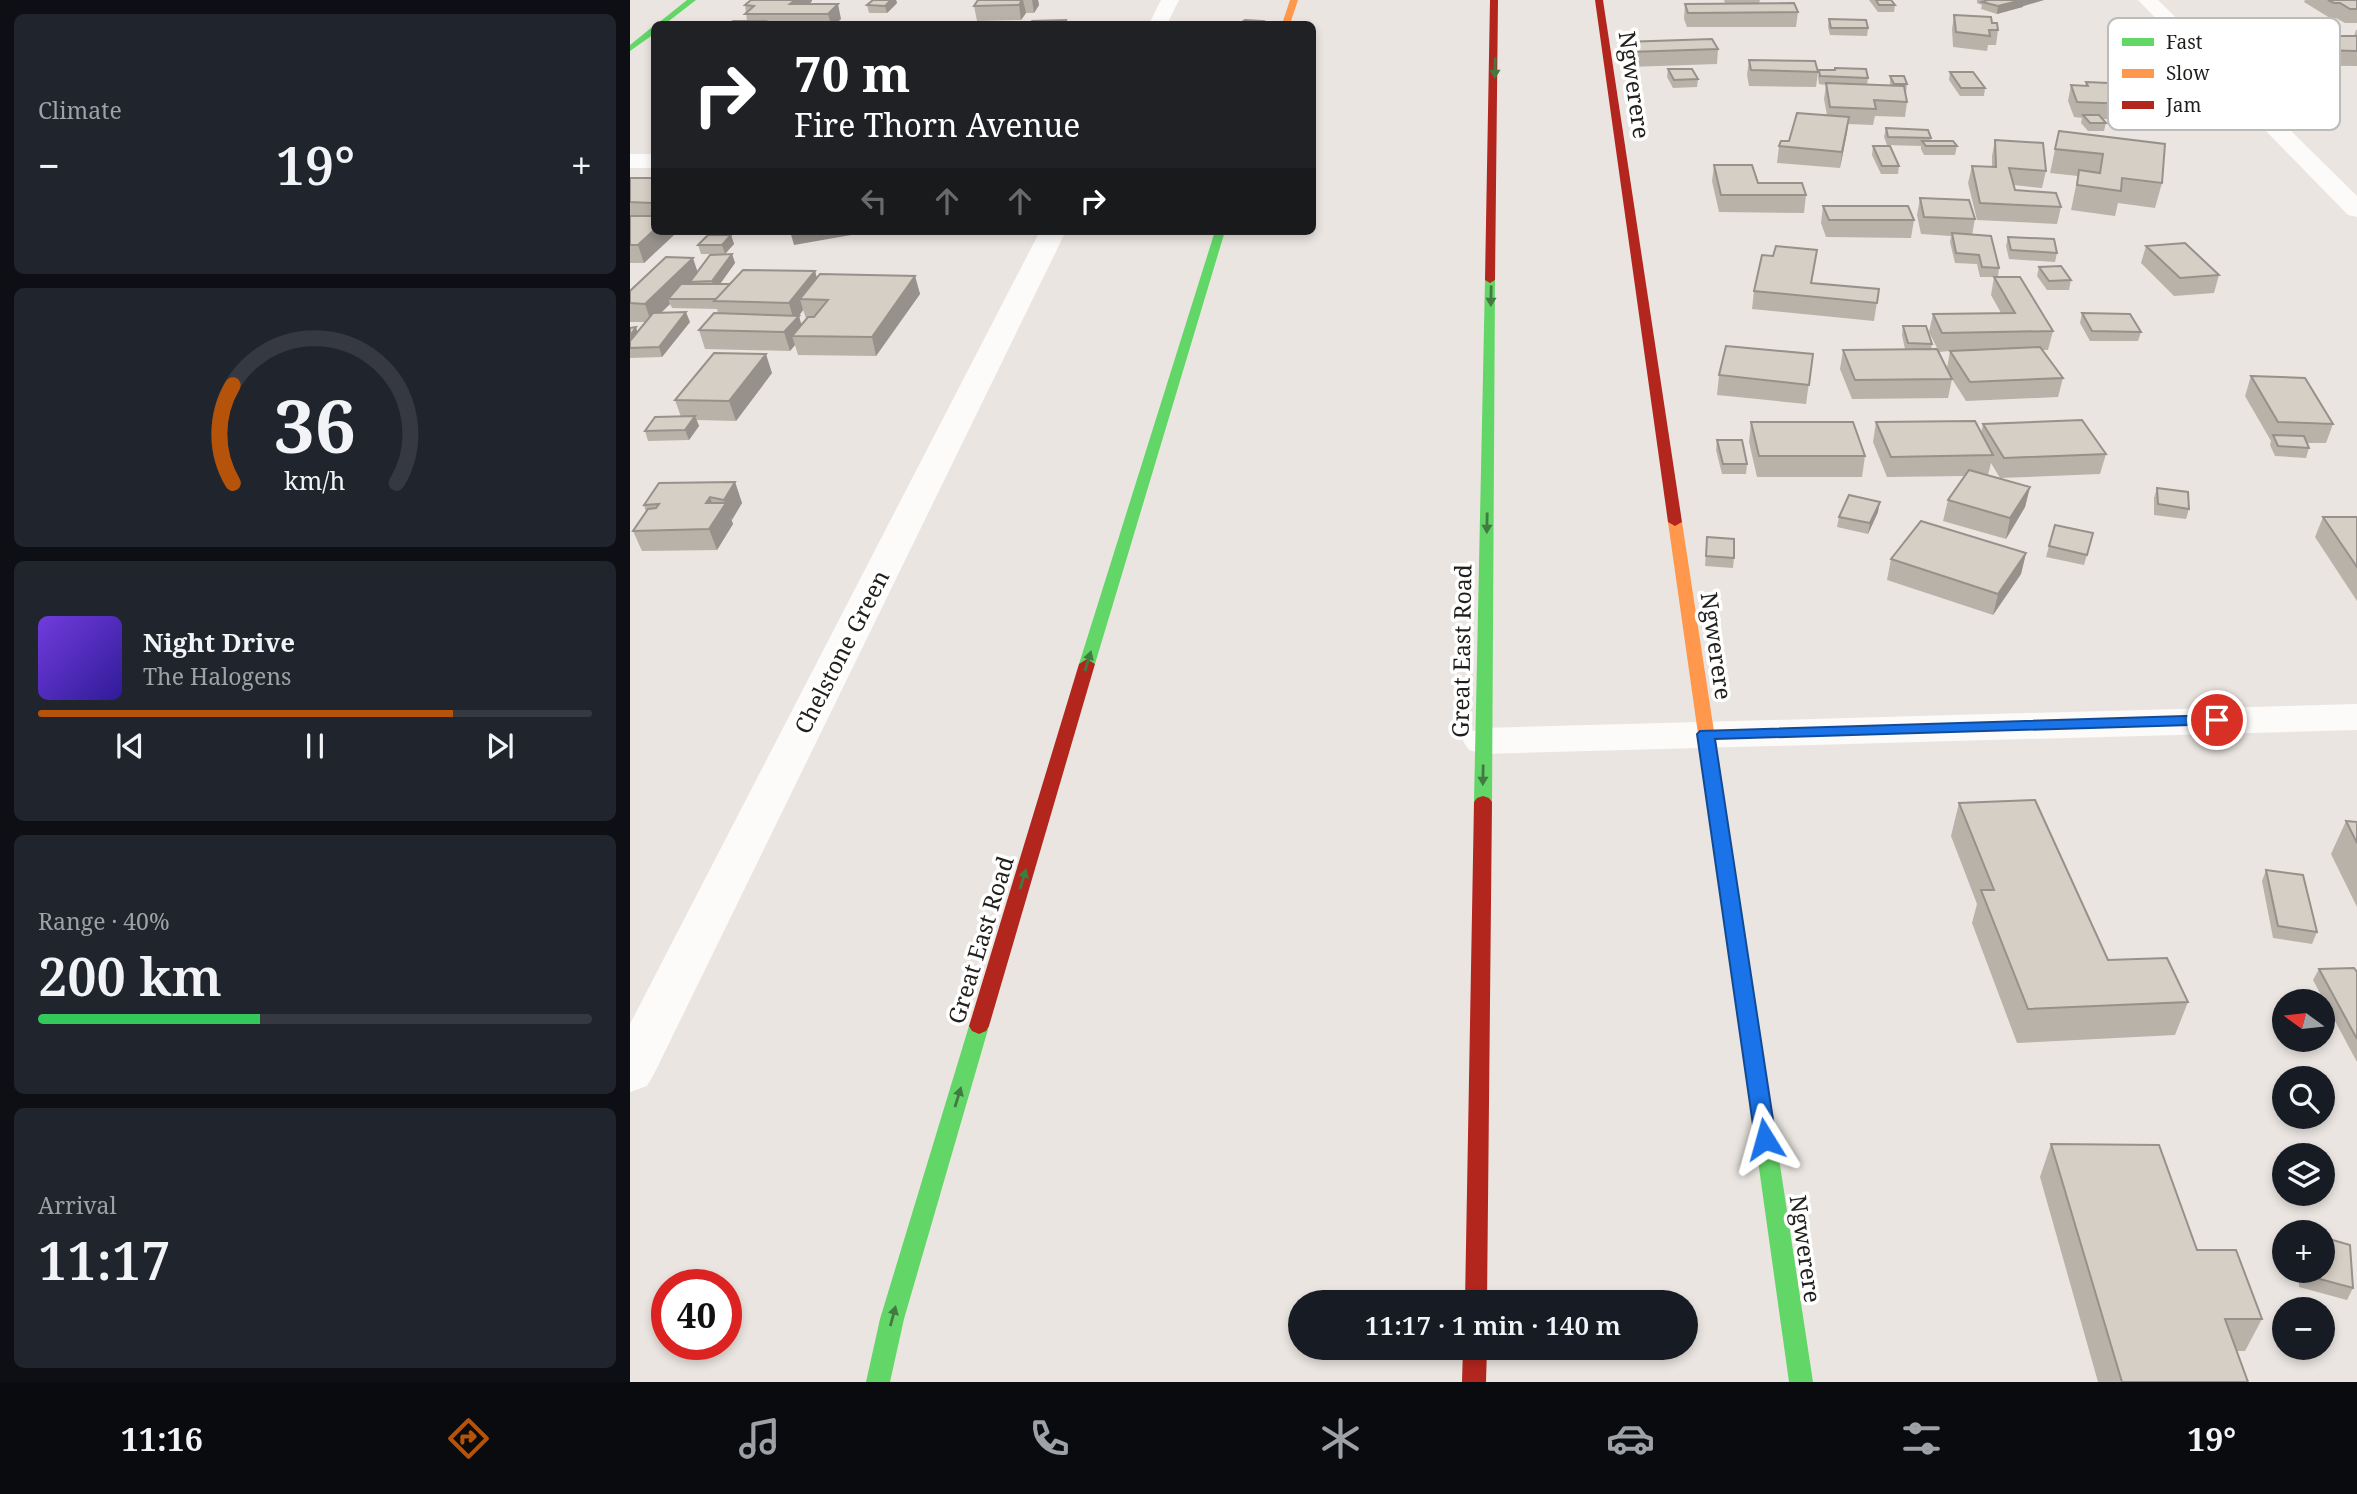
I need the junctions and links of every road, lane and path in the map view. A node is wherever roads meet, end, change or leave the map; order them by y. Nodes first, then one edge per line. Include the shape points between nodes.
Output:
1 (692, 0) edge
2 (1170, 0) edge
3 (1294, 0) edge
4 (1494, 0) edge
5 (1599, 0) edge
6 (2147, 0) edge
7 (2165, 18) edge
8 (665, 21) edge
9 (1160, 21) edge
10 (1287, 21) edge
11 (651, 32) edge
12 (630, 49) edge
13 (2277, 130) edge
14 (630, 161) edge
15 (651, 161) edge
16 (2357, 210) edge
17 (1051, 235) edge
18 (1219, 235) edge
19 (2357, 718) edge
20 (1706, 734) junction
21 (1483, 741) junction
22 (630, 1072) edge
23 (1475, 1290) edge
24 (1475, 1360) edge
25 (878, 1382) edge
26 (1474, 1382) edge
27 (1801, 1382) edge

1 - 8 main road
2 - 9 street
3 - 10 main road
4 -> 21 main road, Great East Road
5 - 20 main road, Ngwerere
6 - 7 street
11 - 12 main road
13 - 16 street
14 - 15 street
17 - 22 street, Chelstone Green
25 -> 18 main road, Great East Road via 896,1306
19 - 20 street
20 - 21 street
20 - 27 main road, Ngwerere
21 -> 23 main road, Great East Road
24 - 26 main road

